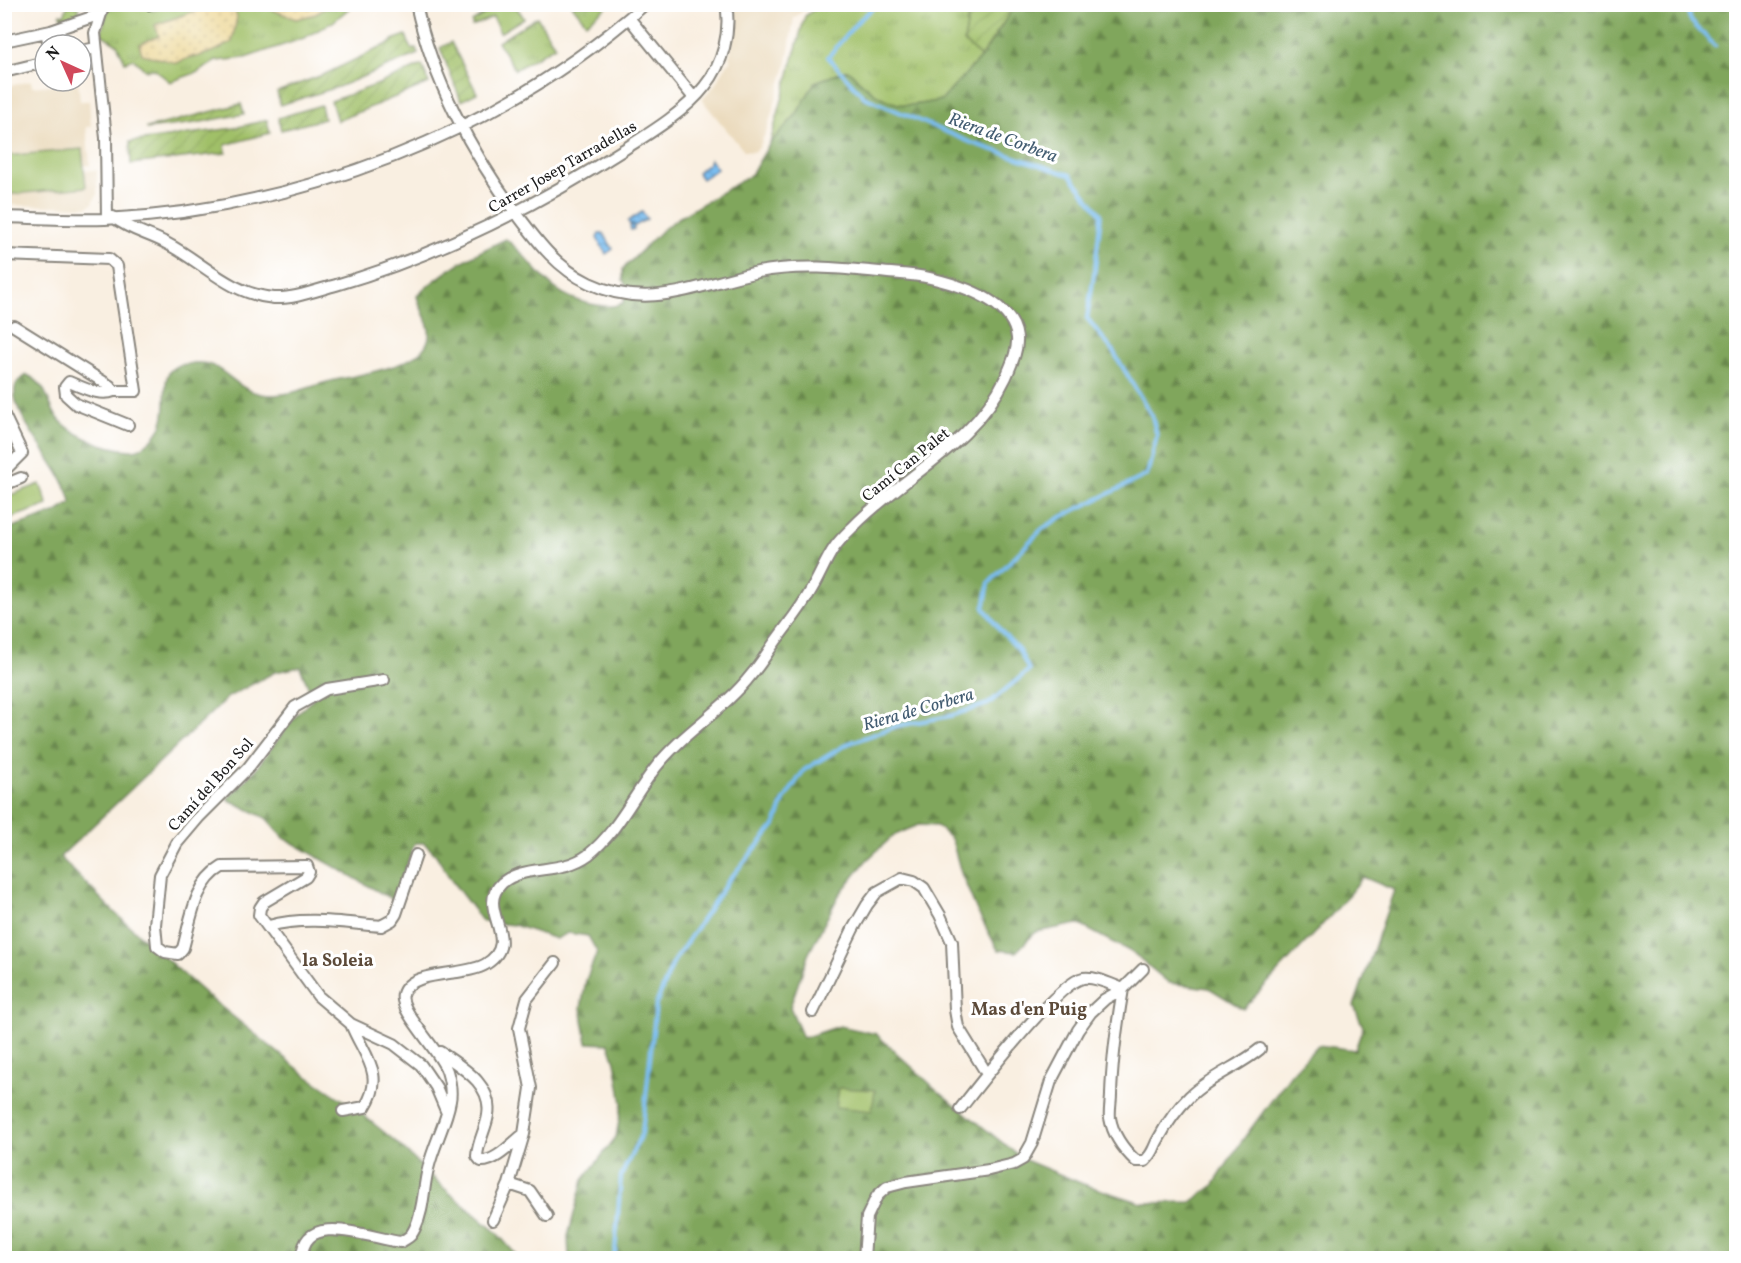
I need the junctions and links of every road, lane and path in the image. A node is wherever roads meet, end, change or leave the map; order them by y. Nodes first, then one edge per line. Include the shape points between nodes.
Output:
1 (416, 4) edge
2 (645, 4) edge
3 (726, 4) edge
4 (103, 9) edge
5 (629, 18) junction
6 (46, 32) joint
7 (4, 41) edge
8 (96, 48) junction
9 (93, 49) edge
10 (33, 65) edge
11 (4, 72) edge
12 (694, 98) junction
13 (462, 127) junction
14 (515, 212) junction
15 (154, 214) junction
16 (4, 218) edge
17 (110, 218) junction
18 (160, 240) junction
19 (4, 255) edge
20 (14, 326) dead end
21 (114, 391) junction
22 (4, 415) edge
23 (128, 426) dead end
24 (4, 471) edge
25 (21, 478) dead end
26 (4, 485) edge
27 (384, 680) dead end
28 (416, 855) dead end
29 (268, 926) junction
30 (555, 963) dead end
31 (1143, 969) dead end
32 (1124, 989) junction
33 (813, 1012) dead end
34 (351, 1024) junction
35 (1260, 1049) dead end
36 (437, 1050) junction
37 (987, 1074) junction
38 (960, 1109) dead end
39 (343, 1111) dead end
40 (447, 1113) junction
41 (524, 1134) junction
42 (509, 1184) junction
43 (547, 1216) dead end
44 (493, 1220) dead end
45 (302, 1258) edge
46 (864, 1258) edge

1 - 13 street, Camí Can Palet via 431,54
2 - 5 street
3 - 12 street, Carrer Josep Tarradellas via 728,22 720,59 709,81
4 - 6 street
4 - 8 street via 95,33
5 - 12 street
5 - 13 street via 540,83
6 - 7 street
8 - 9 street
8 - 17 street
10 - 11 street
12 - 14 street, Carrer Josep Tarradellas via 640,139
13 - 14 street, Camí Can Palet
13 - 15 street via 394,156 291,190
14 - 18 street, Carrer Josep Tarradellas via 365,276 309,293 275,298 242,290
14 - 36 street, Camí Can Palet via 562,267 613,292 656,296 790,268 823,267 920,276 965,288 992,302 1013,327 1017,347 997,395 977,421 938,459 877,504 839,542 795,616 751,675 665,756 622,817 591,852 568,866 518,874 499,886 493,904 501,950 484,966 471,971 419,979 407,986 402,996 406,1012
15 - 17 street
15 - 18 street via 149,230
16 - 17 street
17 - 18 street, Carrer Josep Tarradellas
19 - 21 street via 109,260 117,266 136,392
20 - 21 street
21 - 23 street via 100,393 69,382 65,387 66,395 76,404
22 - 24 street via 22,453
25 - 26 street
27 - 29 street, Camí del Bon Sol via 327,688 295,707 248,768 177,843 160,875 157,946 178,954 196,898 217,870 307,866 306,877 260,908
28 - 29 street via 396,914 381,926 304,921
29 - 34 street via 318,996
30 - 41 street via 527,999 519,1028 531,1088
31 - 32 street
32 - 35 street via 1116,1026 1110,1116 1124,1150 1136,1161 1145,1161 1154,1152 1157,1141 1190,1097 1211,1078 1245,1062
32 - 37 street via 1083,978 1071,984
32 - 46 street via 1105,999 1078,1030 1052,1081 1023,1159 989,1170 887,1187 877,1196 867,1217
33 - 37 street via 853,929 877,892 902,878 914,881 924,888 952,942 958,1027
34 - 39 street via 374,1073 374,1094 365,1107
34 - 40 street via 394,1044 421,1065
36 - 40 street via 450,1083
36 - 41 street via 469,1072 484,1090 489,1107 477,1149 481,1161 494,1158
37 - 38 street
40 - 45 street via 428,1166 417,1225 408,1239 394,1241 329,1230 307,1241
41 - 42 street
42 - 43 street via 530,1191
42 - 44 street

